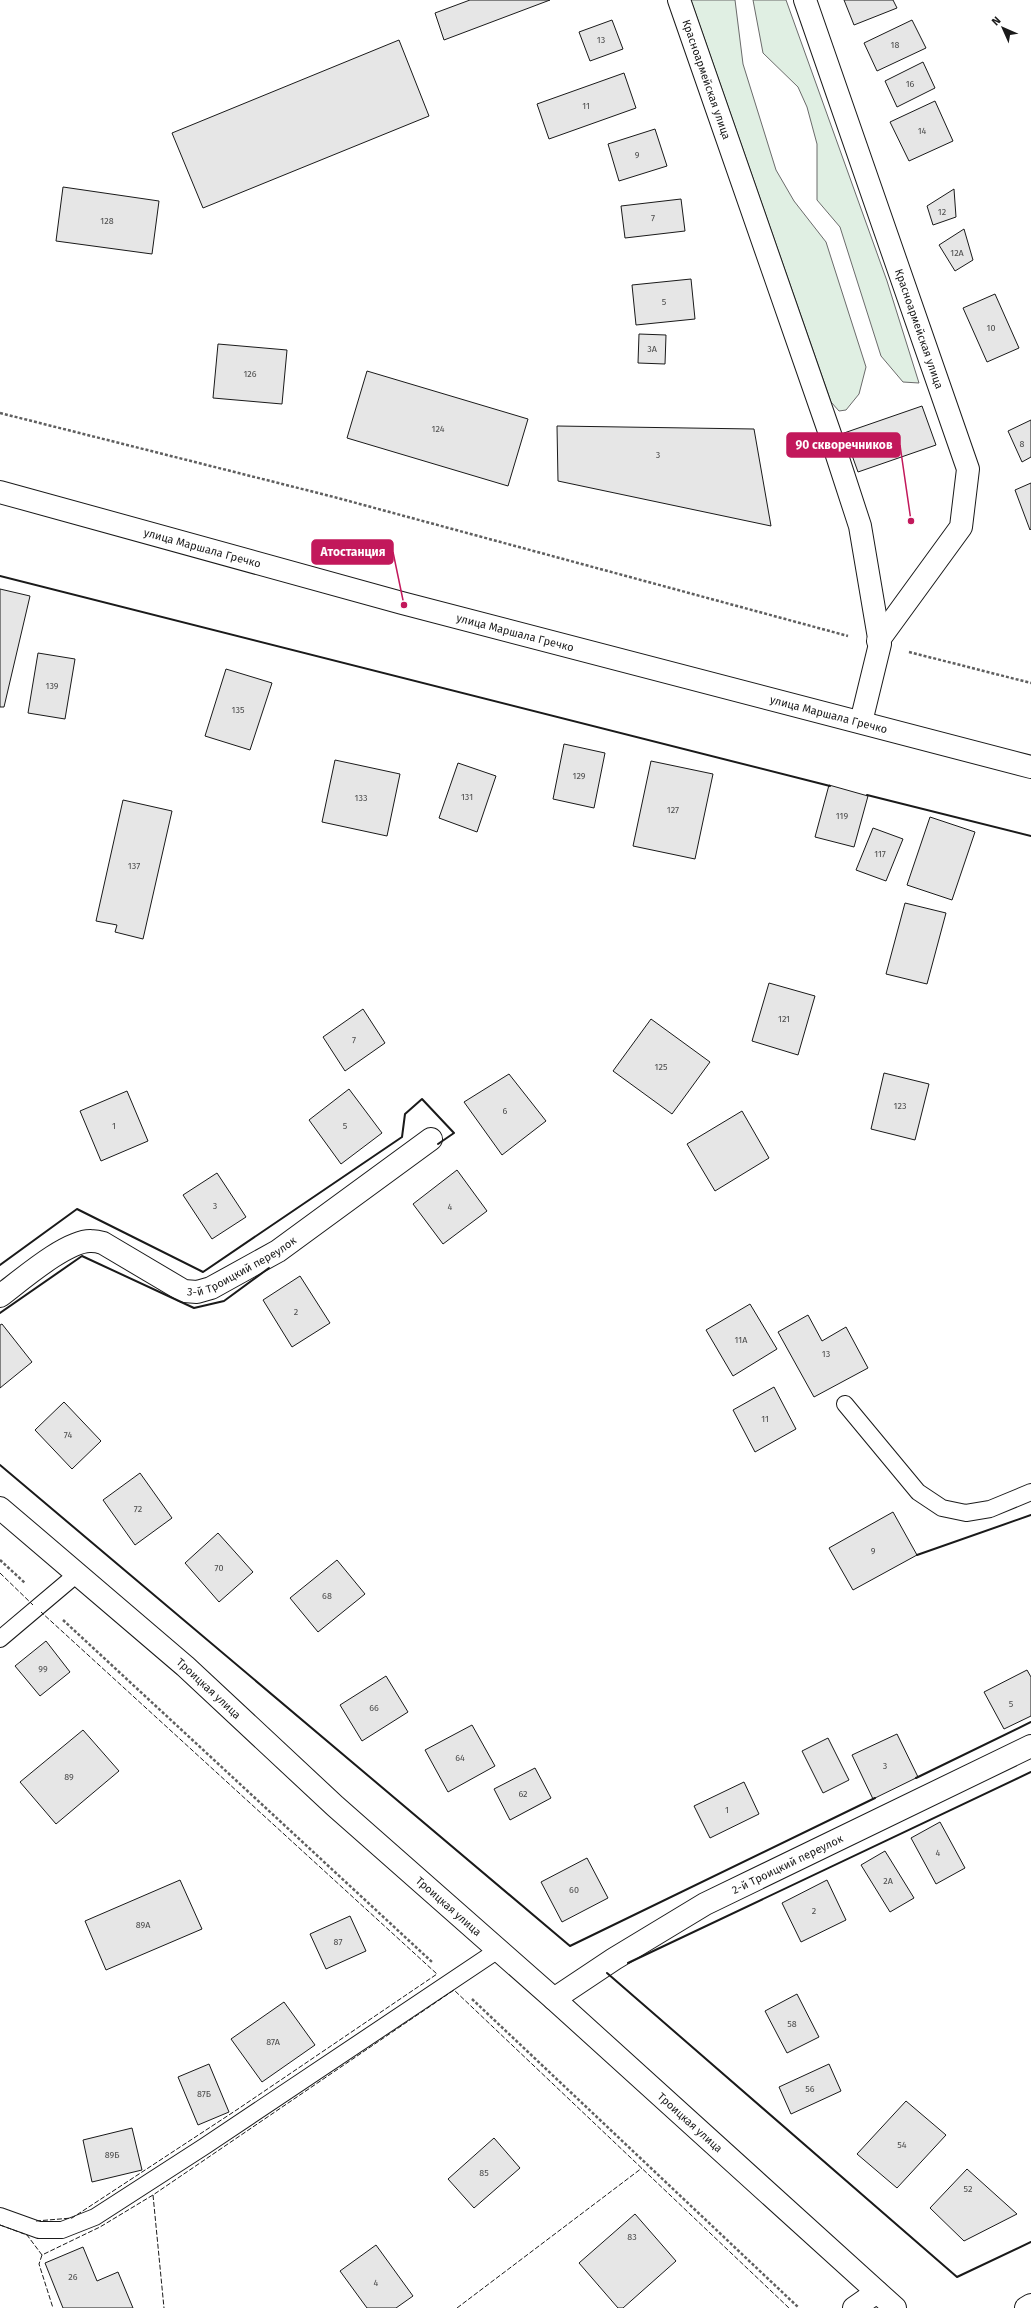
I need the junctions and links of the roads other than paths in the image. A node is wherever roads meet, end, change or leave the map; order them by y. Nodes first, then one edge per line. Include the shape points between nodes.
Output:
1 (679, 0) edge
2 (805, 0) edge
3 (0, 492) edge
4 (879, 642) junction
5 (861, 722) junction
6 (1031, 767) edge
7 (431, 1139) dead end
8 (0, 1296) edge
9 (845, 1404) dead end
10 (1031, 1492) edge
11 (0, 1508) edge
12 (77, 1574) junction
13 (0, 1639) edge
14 (1031, 1746) edge
15 (498, 1950) junction
16 (554, 1999) junction
17 (0, 2216) edge
18 (876, 2292) junction
19 (1031, 2305) edge
20 (854, 2308) edge
21 (895, 2308) edge
22 (1026, 2308) edge

1 - 4 street, Красноармейская улица via 860,526
2 - 4 street, Красноармейская улица via 968,469 962,527
3 - 5 street, улица Маршала Гречко via 402,603
4 - 5 street, Красноармейская улица
5 - 6 street, улица Маршала Гречко
7 - 8 street, 3-й Троицкий переулок via 278,1251 211,1288 197,1292 184,1291 103,1243 91,1241 72,1246
9 - 10 lane via 918,1492 942,1508 966,1513 990,1509
11 - 12 street, Троицкая улица
12 - 13 lane
12 - 15 street, Троицкая улица via 186,1666 335,1806
14 - 16 street, 2-й Троицкий переулок via 705,1904
15 - 16 street, Троицкая улица
15 - 17 lane via 206,2146 94,2217 62,2230 39,2230
16 - 18 street, Троицкая улица
18 - 20 street
18 - 21 street, Троицкая улица
19 - 22 street

